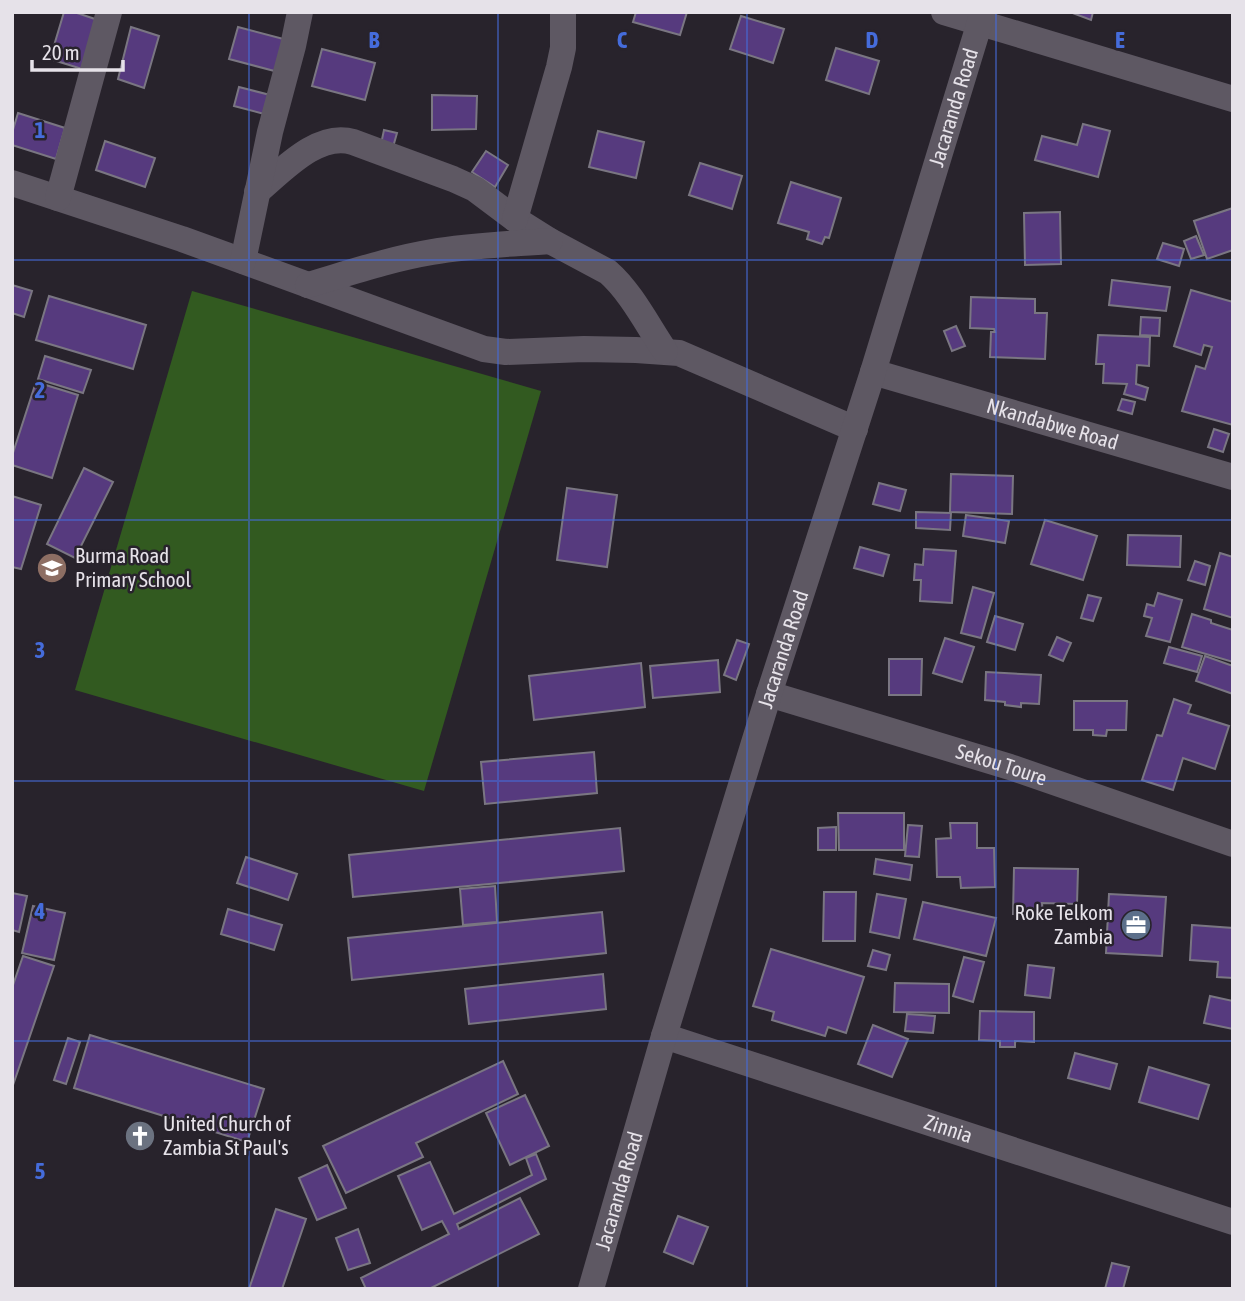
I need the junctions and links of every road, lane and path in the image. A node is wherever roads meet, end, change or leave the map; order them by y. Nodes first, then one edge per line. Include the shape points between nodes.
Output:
1 (109, 12) edge
2 (300, 12) edge
3 (563, 12) edge
4 (944, 12) edge
5 (981, 18) edge
6 (1233, 99) edge
7 (12, 183) edge
8 (257, 192) junction
9 (58, 198) junction
10 (515, 219) junction
11 (550, 241) junction
12 (243, 261) junction
13 (308, 285) junction
14 (665, 351) junction
15 (873, 372) junction
16 (855, 429) junction
17 (1233, 477) edge
18 (769, 694) junction
19 (1233, 844) edge
20 (664, 1036) junction
21 (1233, 1222) edge
22 (592, 1289) edge

1 - 9 street
2 - 8 street
3 - 10 street via 559,67
4 - 5 street
5 - 6 street
5 - 15 street, Jacaranda Road
7 - 9 street
8 - 10 street via 313,148 345,139 453,178
8 - 12 street
9 - 12 street
10 - 11 street
11 - 13 street via 434,251
11 - 14 street via 616,279
12 - 13 street
13 - 14 street via 484,349
14 - 16 street
15 - 16 street, Jacaranda Road
15 - 17 street, Nkandabwe Road
16 - 18 street, Jacaranda Road
18 - 19 street, Sekou Toure via 1010,767
18 - 20 street, Jacaranda Road
20 - 21 street, Zinnia
20 - 22 street, Jacaranda Road

